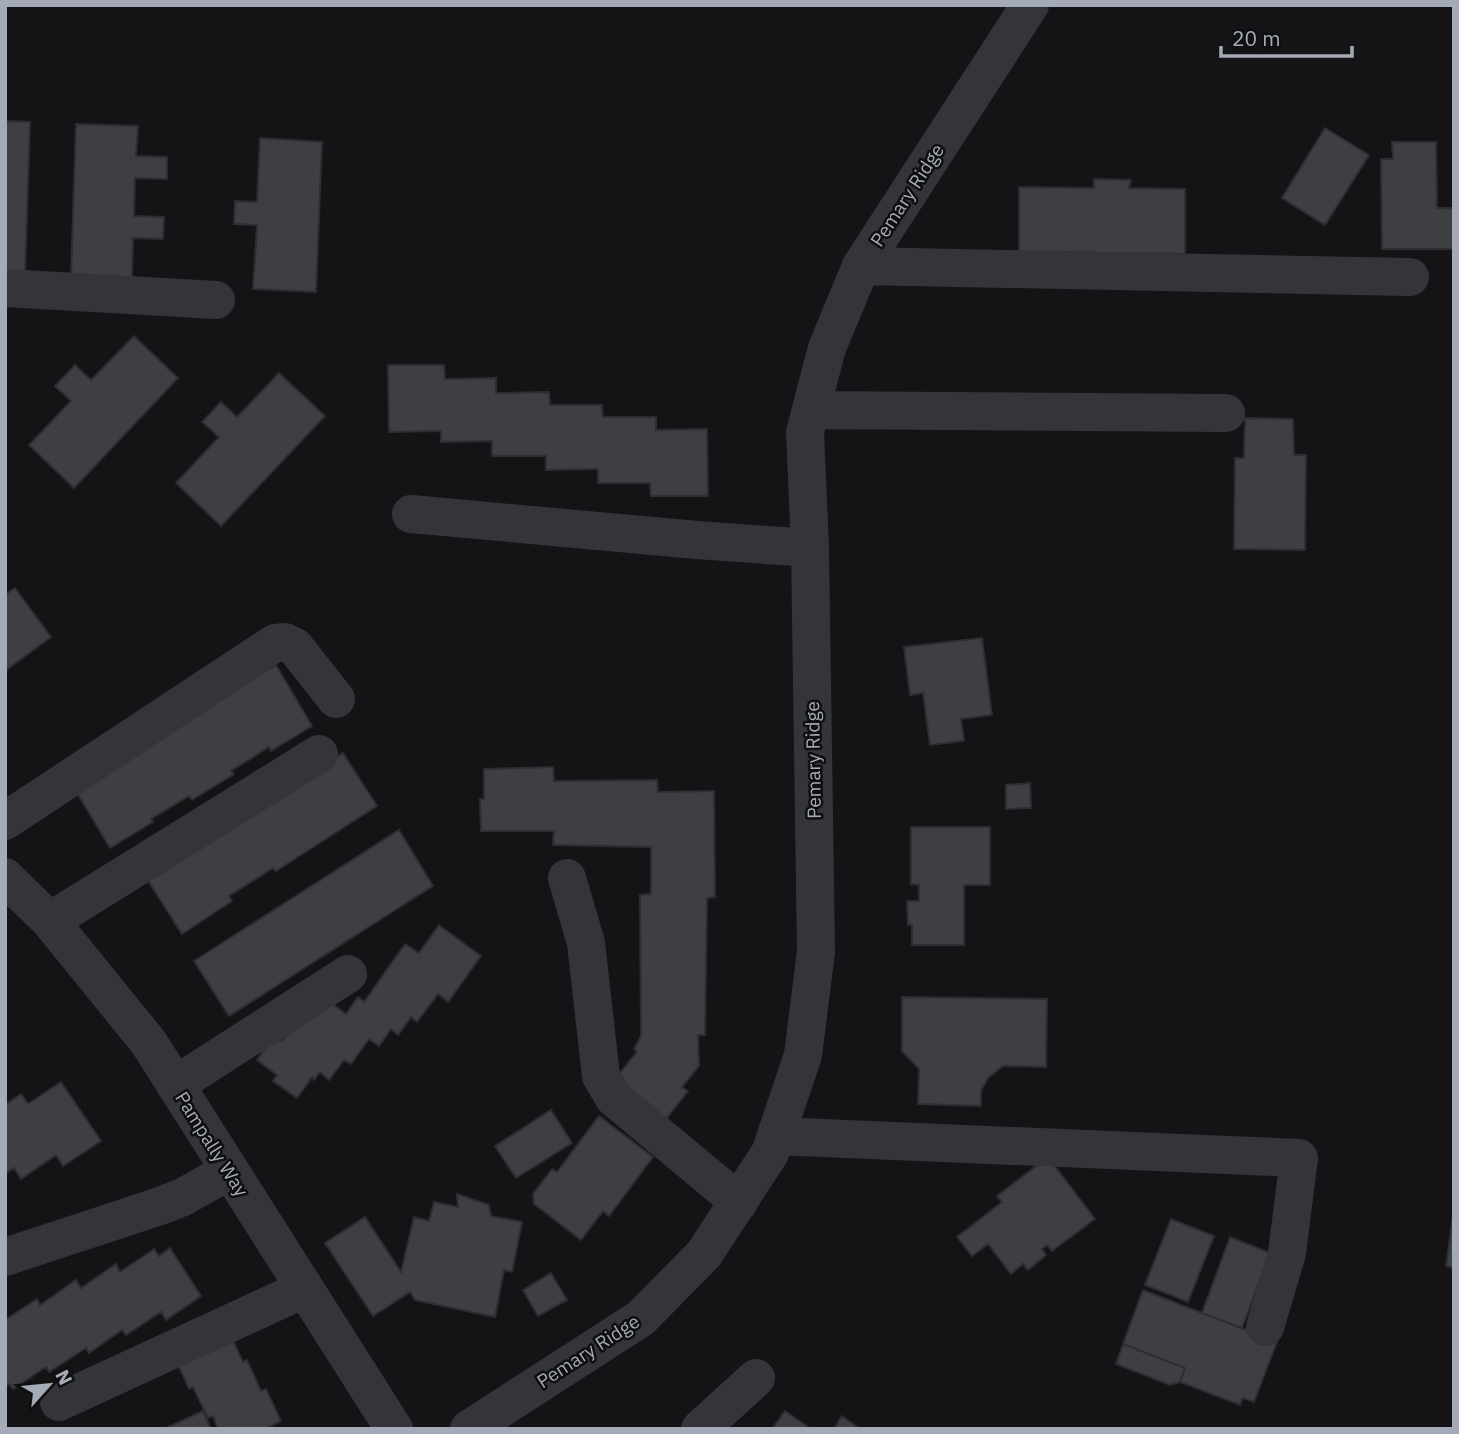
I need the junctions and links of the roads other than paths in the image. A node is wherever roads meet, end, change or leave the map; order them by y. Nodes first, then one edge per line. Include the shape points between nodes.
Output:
1 (1030, 5) edge
2 (861, 267) junction
3 (1410, 277) dead end
4 (5, 288) edge
5 (216, 300) dead end
6 (811, 410) junction
7 (1226, 413) dead end
8 (411, 514) dead end
9 (810, 548) junction
10 (336, 699) dead end
11 (319, 754) dead end
12 (5, 821) edge
13 (5, 877) edge
14 (567, 878) dead end
15 (50, 921) junction
16 (348, 974) dead end
17 (175, 1085) junction
18 (776, 1136) junction
19 (229, 1171) junction
20 (739, 1202) junction
21 (5, 1257) edge
22 (304, 1289) junction
23 (1265, 1326) dead end
24 (756, 1378) dead end
25 (59, 1402) dead end
26 (394, 1429) edge
27 (469, 1429) edge
28 (700, 1429) edge

1 - 2 street, Pemary Ridge
2 - 3 street
2 - 6 street, Pemary Ridge via 827,348
4 - 5 street
6 - 7 street
6 - 9 street, Pemary Ridge via 805,432
8 - 9 street
9 - 18 street, Pemary Ridge via 816,952 803,1055
10 - 12 street via 295,647 275,643
11 - 15 street
13 - 15 street, Pampally Way
14 - 20 street via 586,943 601,1076 614,1098
15 - 17 street, Pampally Way via 141,1033
16 - 17 street
17 - 19 street, Pampally Way
18 - 20 street, Pemary Ridge
18 - 23 street via 1299,1158 1287,1253
19 - 21 street via 160,1206
19 - 22 street, Pampally Way
20 - 27 street, Pemary Ridge via 704,1254 641,1318
22 - 25 street
22 - 26 street, Pampally Way
24 - 28 street

